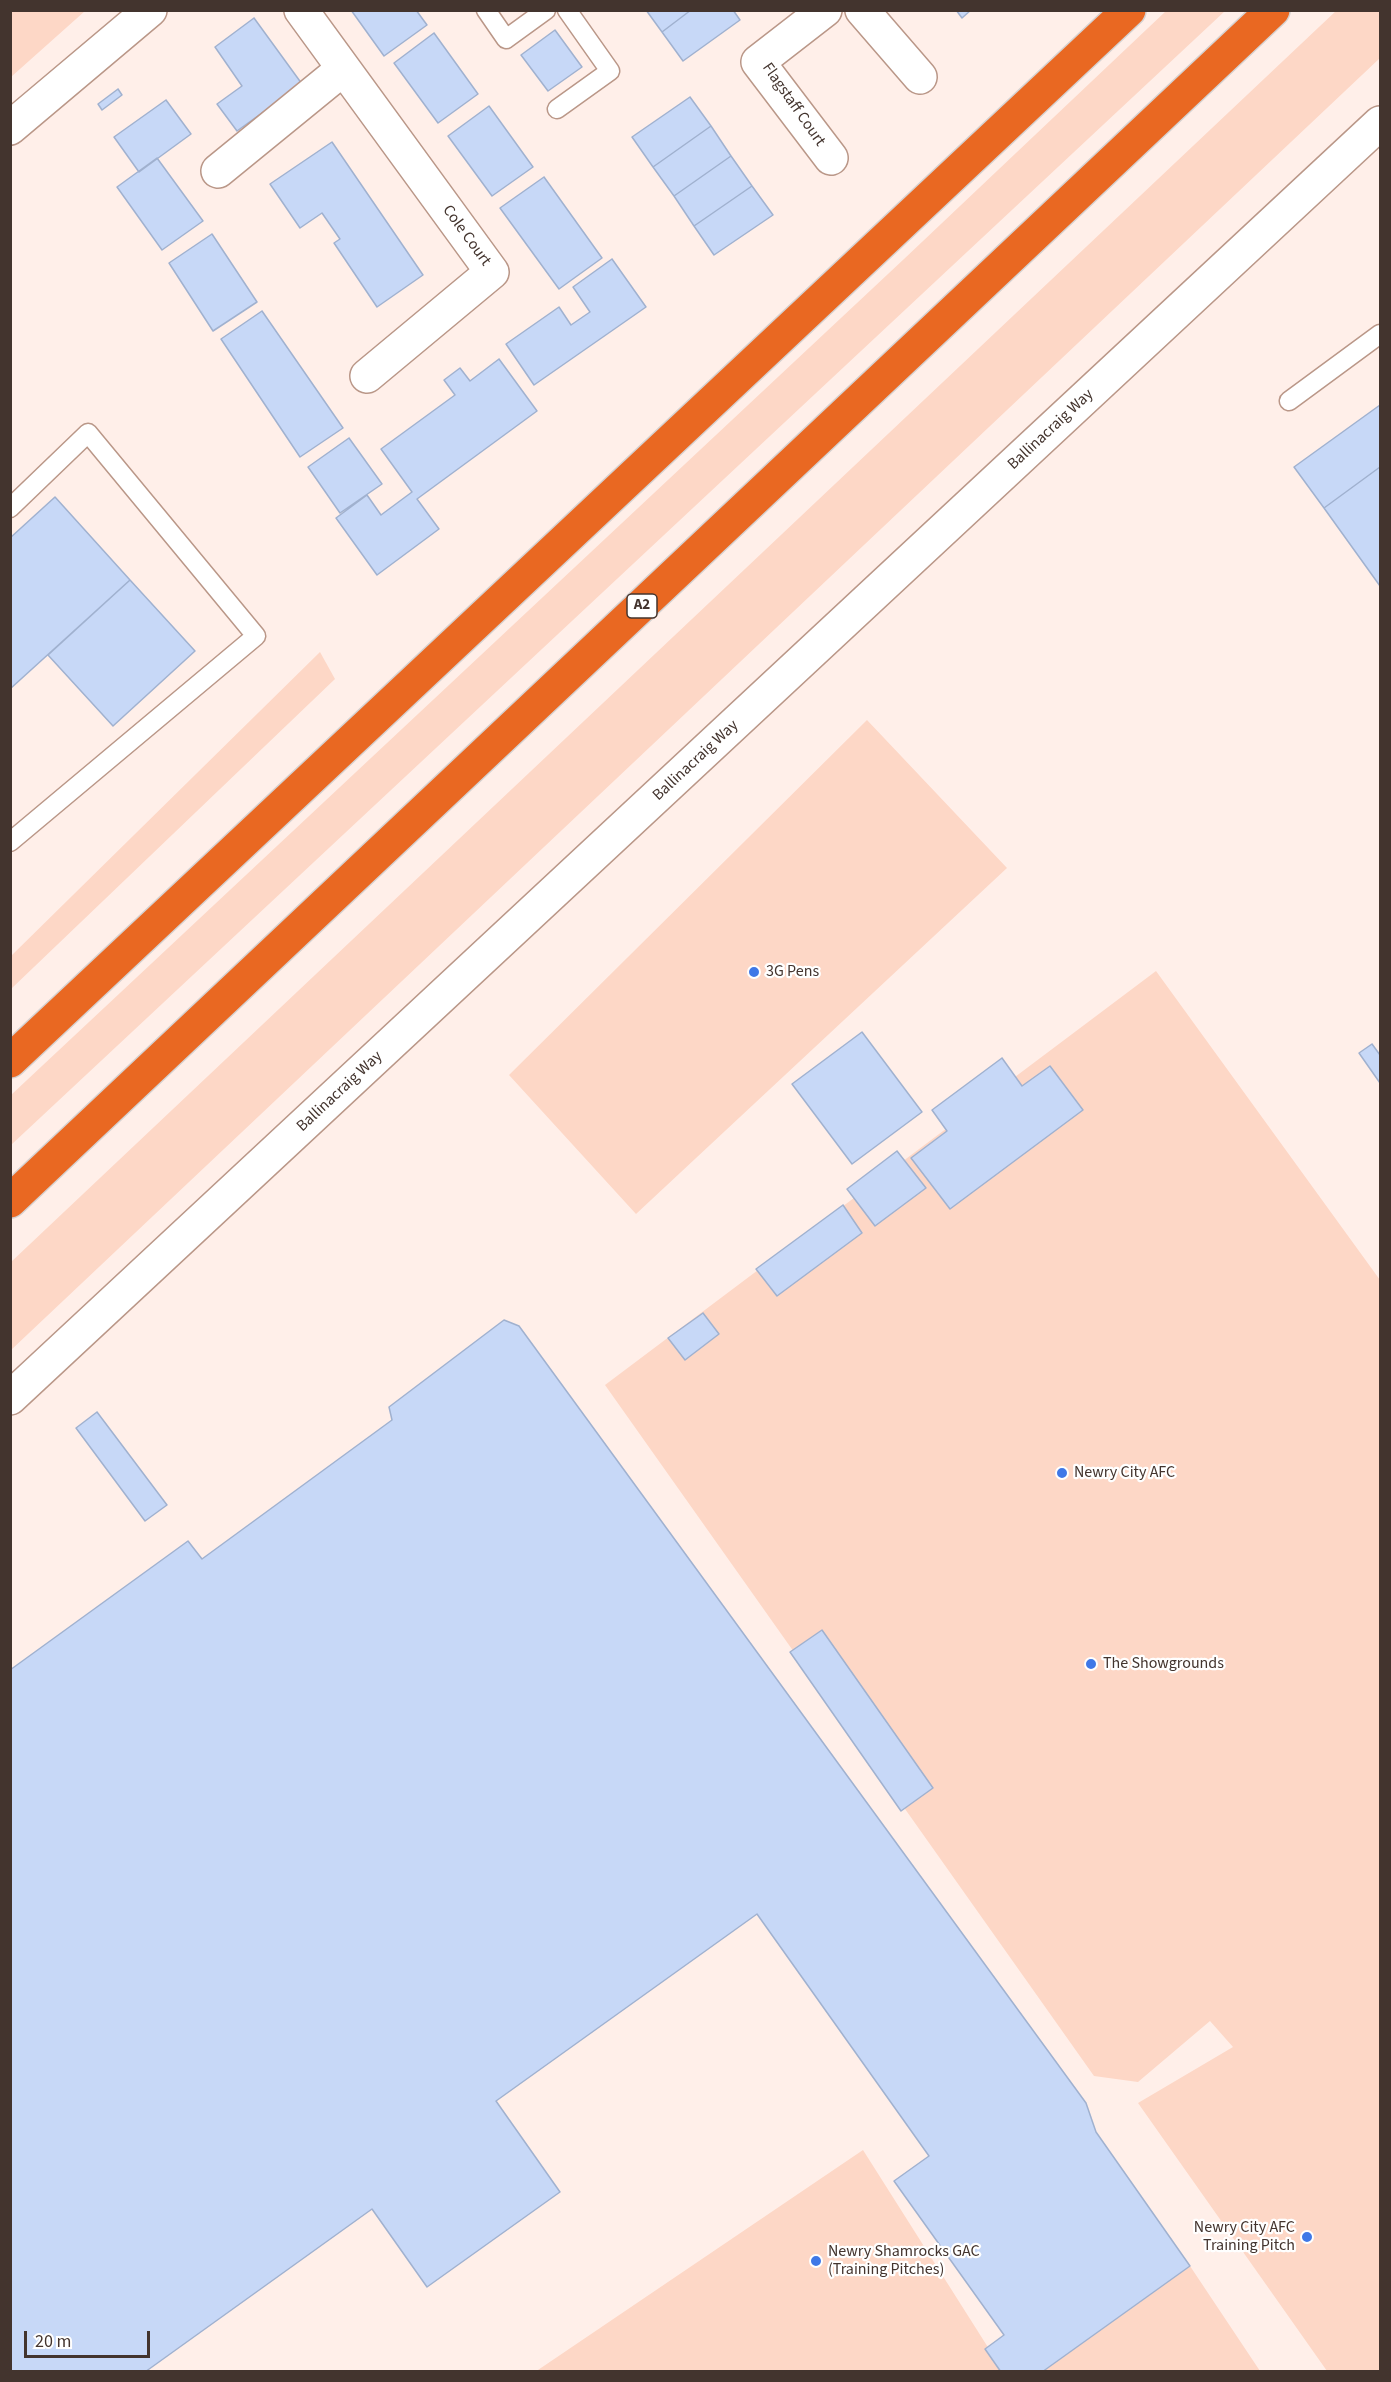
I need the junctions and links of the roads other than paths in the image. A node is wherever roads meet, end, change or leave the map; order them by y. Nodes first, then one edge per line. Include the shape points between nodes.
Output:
1 (150, 10) edge
2 (301, 10) edge
3 (486, 10) edge
4 (546, 10) edge
5 (567, 10) edge
6 (825, 10) edge
7 (862, 10) edge
8 (1129, 10) edge
9 (1273, 10) edge
10 (343, 69) junction
11 (920, 77) dead end
12 (557, 109) dead end
13 (1380, 123) edge
14 (10, 128) edge
15 (831, 158) dead end
16 (218, 171) dead end
17 (1380, 334) edge
18 (367, 376) dead end
19 (1289, 401) dead end
20 (10, 508) edge
21 (10, 842) edge
22 (10, 1061) edge
23 (10, 1201) edge
24 (10, 1398) edge

1 - 14 street
2 - 10 street, Cole Court
3 - 4 lane via 506,39
5 - 12 lane via 609,71
6 - 15 street, Flagstaff Court via 759,62
7 - 11 street
8 - 22 highway
9 - 23 highway, A2
10 - 16 street
10 - 18 street, Cole Court via 492,272
13 - 24 street, Ballinacraig Way
17 - 19 lane
20 - 21 lane via 88,433 256,636

